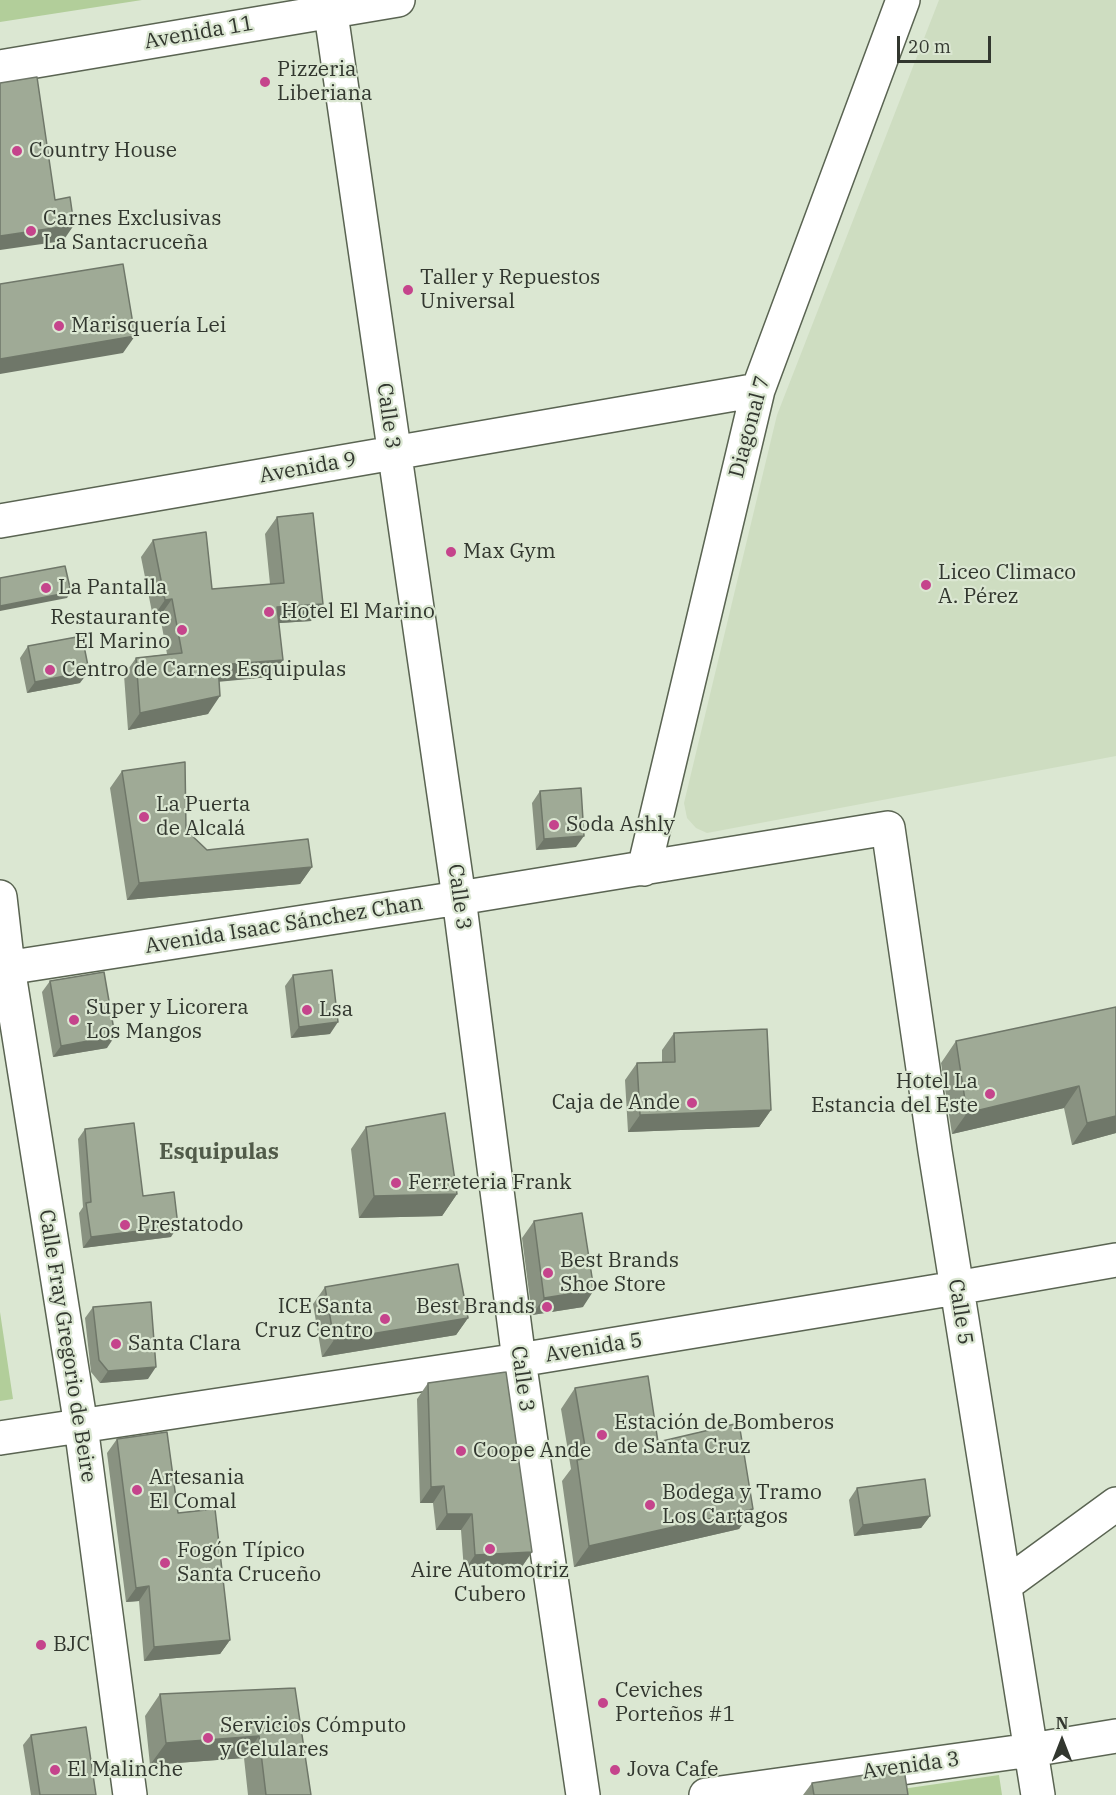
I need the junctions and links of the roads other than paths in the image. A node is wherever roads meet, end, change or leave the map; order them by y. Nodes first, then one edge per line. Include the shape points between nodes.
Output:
1 (398, 0) edge
2 (903, 0) edge
3 (329, 6) edge
4 (0, 67) edge
5 (758, 390) junction
6 (393, 453) junction
7 (0, 521) edge
8 (888, 828) joint
9 (644, 869) junction
10 (0, 897) edge
11 (459, 898) junction
12 (4, 968) edge
13 (1116, 1260) edge
14 (956, 1288) junction
15 (519, 1360) junction
16 (81, 1426) junction
17 (0, 1438) edge
18 (1116, 1504) edge
19 (1005, 1585) junction
20 (1116, 1736) edge
21 (1031, 1750) junction
22 (130, 1795) edge
23 (583, 1795) edge
24 (706, 1795) edge
25 (1038, 1795) edge

1 - 3 street, Avenida 11
2 - 5 street, Diagonal 7
3 - 4 street, Avenida 11
3 - 6 street, Calle 3
5 - 6 street, Avenida 9
5 - 9 street, Diagonal 7
6 - 7 street, Avenida 9
6 - 11 street, Calle 3
8 - 9 street, Avenida Isaac Sánchez Chan
8 - 14 street, Calle 5
9 - 11 street, Avenida Isaac Sánchez Chan
10 - 12 street, Calle Fray Gregorio de Beire
11 - 12 street, Avenida Isaac Sánchez Chan
11 - 15 street, Calle 3
12 - 16 street, Calle Fray Gregorio de Beire
13 - 14 street, Avenida 5
14 - 15 street, Avenida 5
14 - 19 street, Calle 5
15 - 16 street, Avenida 5
15 - 23 street, Calle 3
16 - 17 street, Avenida 5
16 - 22 street, Calle Fray Gregorio de Beire
18 - 19 street
19 - 21 street, Calle 5
20 - 21 street, Avenida 3
21 - 24 street, Avenida 3
21 - 25 street, Calle 5

